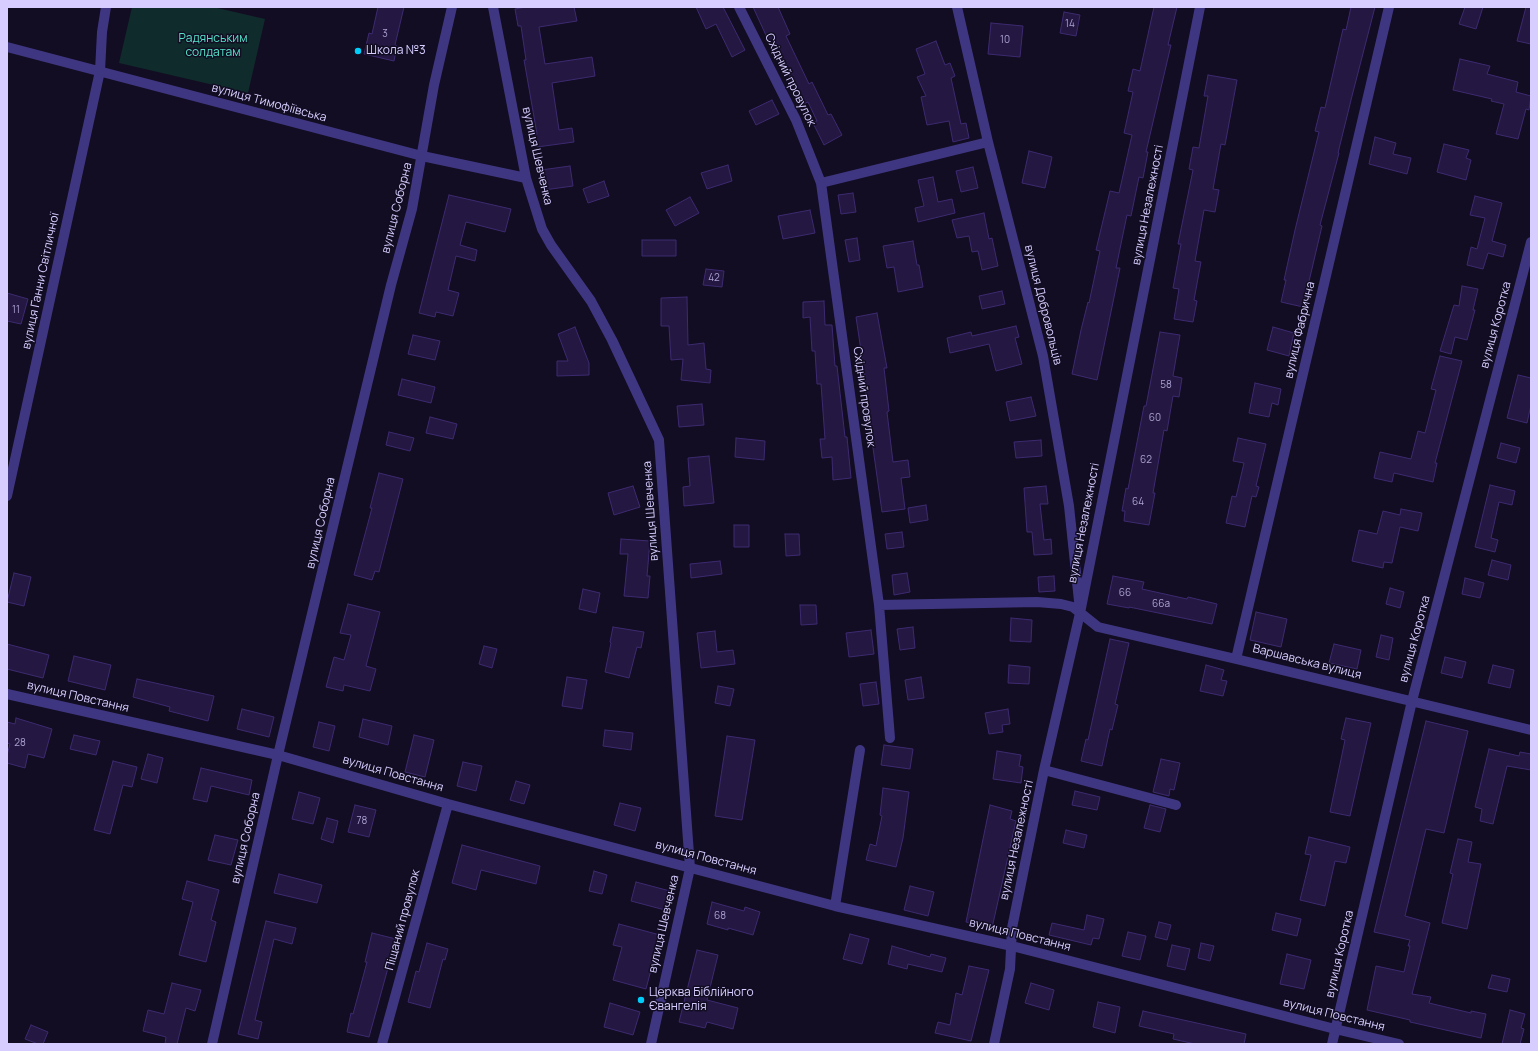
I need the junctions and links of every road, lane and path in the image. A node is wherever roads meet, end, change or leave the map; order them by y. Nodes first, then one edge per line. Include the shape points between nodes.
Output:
1 (106, 7) edge
2 (452, 7) edge
3 (493, 7) edge
4 (739, 7) edge
5 (957, 7) edge
6 (1200, 7) edge
7 (1389, 7) edge
8 (7, 46) edge
9 (100, 71) junction
10 (988, 142) junction
11 (422, 156) junction
12 (526, 178) junction
13 (821, 183) junction
14 (1531, 242) edge
15 (7, 496) edge
16 (879, 605) junction
17 (1080, 613) junction
18 (1236, 659) junction
19 (7, 694) edge
20 (1412, 701) junction
21 (1531, 730) edge
22 (890, 738) dead end
23 (860, 750) dead end
24 (278, 756) junction
25 (1044, 770) junction
26 (448, 804) junction
27 (1176, 805) dead end
28 (690, 868) junction
29 (835, 906) junction
30 (1012, 946) junction
31 (1335, 1029) junction
32 (212, 1044) edge
33 (382, 1044) edge
34 (651, 1044) edge
35 (994, 1044) edge
36 (1332, 1044) edge
37 (1399, 1044) edge

1 - 9 street, вулиця Ганни Світличної
2 - 11 street, вулиця Соборна via 434,85
3 - 12 street, вулиця Шевченка
4 - 13 street, Східний провулок via 796,120
5 - 10 street, вулиця Добровольців
6 - 17 street, вулиця Незалежності
7 - 18 street, вулиця Фабрична
8 - 9 street, вулиця Тимофіївська
9 - 11 street, вулиця Тимофіївська
9 - 15 street, вулиця Ганни Світличної
10 - 13 street
10 - 17 street, вулиця Добровольців via 1043,356 1069,506
11 - 12 street, вулиця Тимофіївська
11 - 24 street, вулиця Соборна via 412,209 390,285
12 - 28 street, вулиця Шевченка via 542,229 591,301 659,440
13 - 16 street, Східний провулок
14 - 20 street, вулиця Коротка
16 - 17 street via 1037,602 1061,604
16 - 22 street, Східний провулок
17 - 18 street, Варшавська вулиця via 1098,627
17 - 25 street, вулиця Незалежності
18 - 20 street, Варшавська вулиця
19 - 24 street, вулиця Повстання
20 - 21 street, Варшавська вулиця
20 - 31 street, вулиця Коротка
23 - 29 street
24 - 26 street, вулиця Повстання
24 - 32 street, вулиця Соборна
25 - 27 street
25 - 30 street, вулиця Незалежності via 1012,928
26 - 28 street, вулиця Повстання
26 - 33 street, Піщаний провулок
28 - 29 street, вулиця Повстання
28 - 34 street, вулиця Шевченка
29 - 30 street, вулиця Повстання
30 - 31 street, вулиця Повстання
30 - 35 street, вулиця Незалежності via 1010,969
31 - 36 street, вулиця Коротка
31 - 37 street, вулиця Повстання

